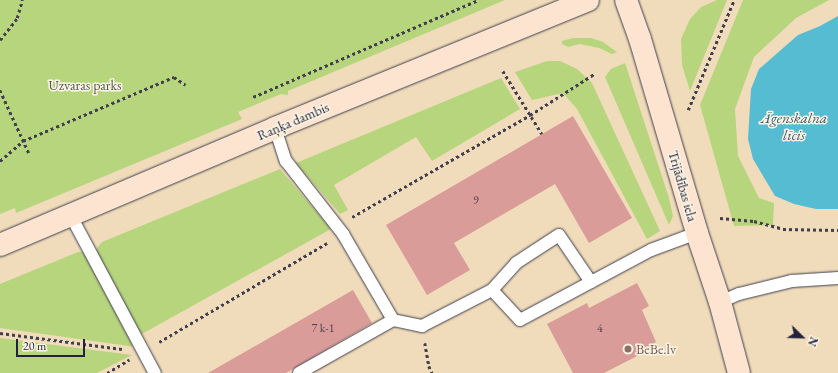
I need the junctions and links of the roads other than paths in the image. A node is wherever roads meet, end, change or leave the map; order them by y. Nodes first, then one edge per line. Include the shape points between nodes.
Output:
1 (588, 0) edge
2 (626, 0) edge
3 (275, 128) junction
4 (71, 216) junction
5 (696, 233) junction
6 (0, 245) edge
7 (838, 278) edge
8 (591, 282) junction
9 (492, 290) junction
10 (720, 302) junction
11 (393, 320) junction
12 (155, 373) edge
13 (299, 373) edge
14 (739, 373) edge

1 - 3 main road, Raņķa dambis
2 - 5 main road, Trijādības iela via 642,45
3 - 4 main road, Raņķa dambis
3 - 11 lane via 286,161 339,230
4 - 6 main road, Raņķa dambis
4 - 12 lane
5 - 8 lane via 651,250
5 - 10 main road, Trijādības iela
7 - 10 lane via 792,281 739,294
8 - 9 lane via 520,320
8 - 9 lane via 559,235 516,263
9 - 11 lane via 422,326
10 - 14 main road, Trijādības iela
11 - 13 lane

